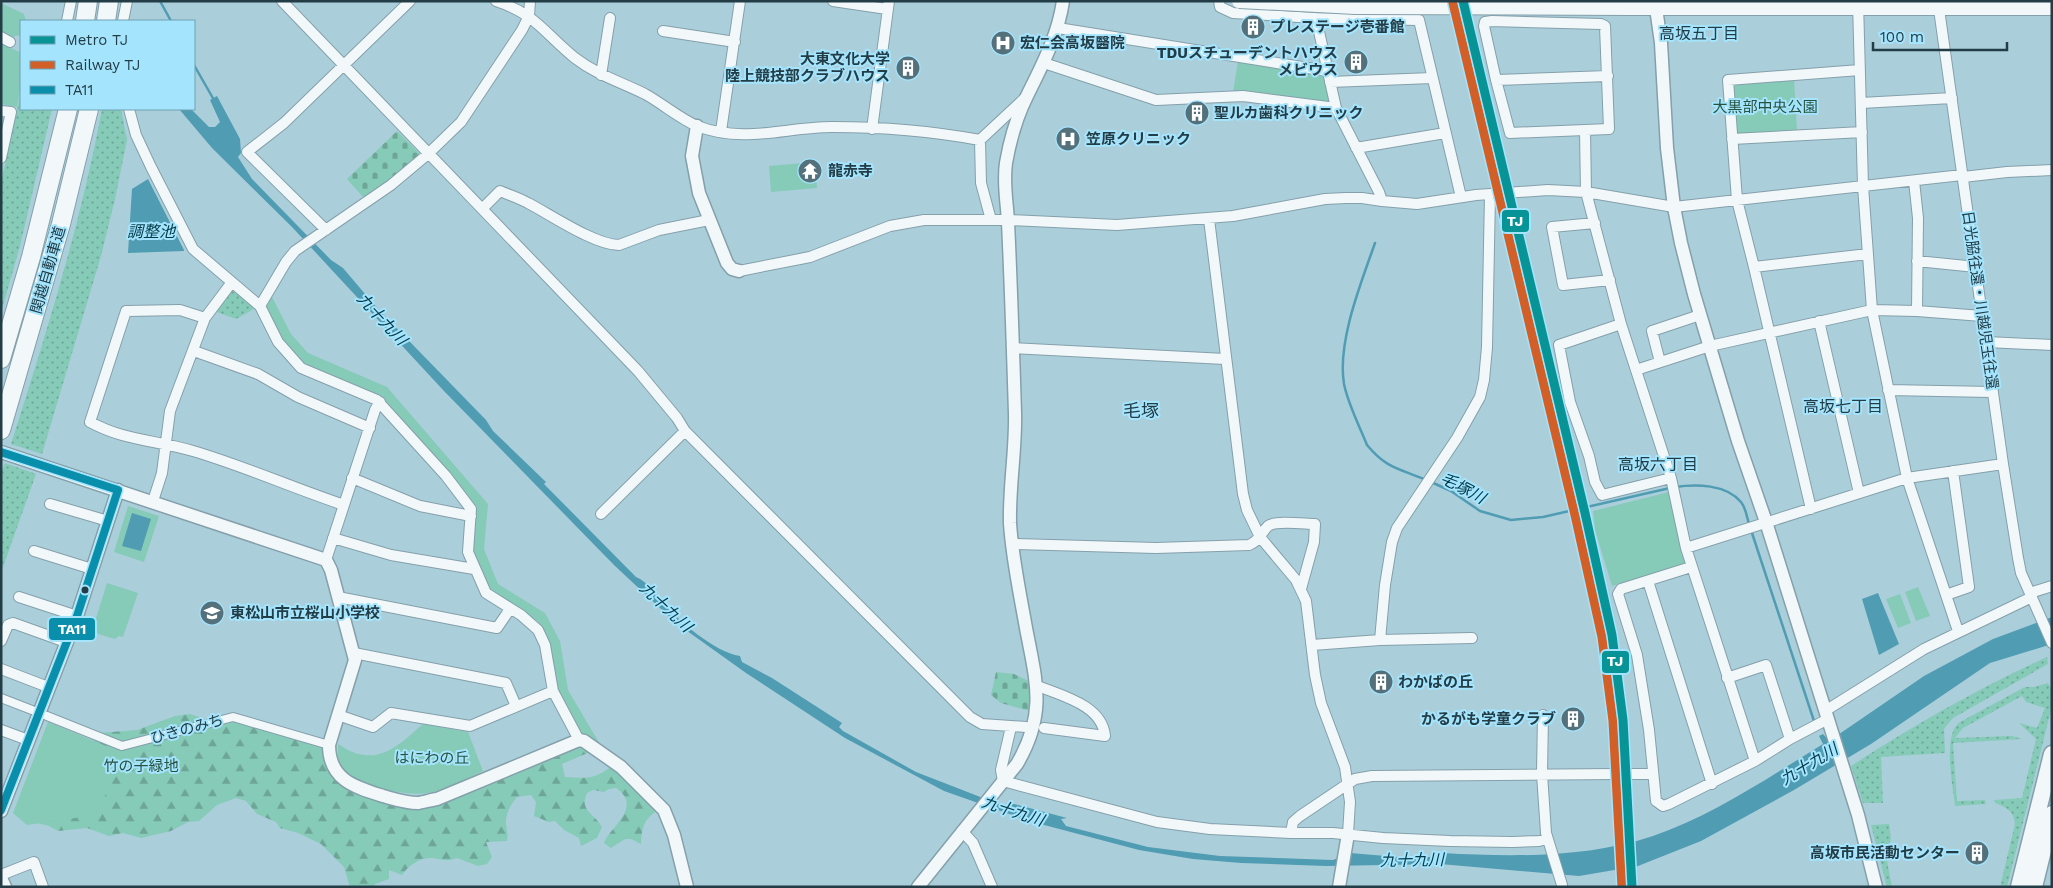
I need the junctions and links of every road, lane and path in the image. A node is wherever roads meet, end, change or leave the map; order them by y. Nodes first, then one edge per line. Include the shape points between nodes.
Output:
1 (71, 1) edge
2 (109, 1) edge
3 (127, 1) edge
4 (282, 1) edge
5 (410, 1) edge
6 (496, 1) edge
7 (530, 1) edge
8 (740, 1) edge
9 (833, 1) edge
10 (1063, 1) edge
11 (1219, 1) edge
12 (1239, 1) edge
13 (1717, 4) edge
14 (888, 5) edge
15 (1656, 5) edge
16 (1858, 5) edge
17 (1939, 5) edge
18 (2052, 8) edge
19 (529, 16) junction
20 (610, 18) dead end
21 (1316, 18) junction
22 (67, 20) edge
23 (106, 20) edge
24 (124, 20) edge
25 (1058, 28) junction
26 (663, 31) dead end
27 (735, 42) junction
28 (1044, 62) junction
29 (343, 66) junction
30 (1860, 70) junction
31 (1327, 71) junction
32 (601, 75) junction
33 (1608, 76) junction
34 (1432, 78) junction
35 (1496, 80) junction
36 (1330, 82) junction
37 (1026, 98) junction
38 (1952, 98) junction
39 (1861, 103) junction
40 (1336, 108) junction
41 (1, 110) edge
42 (68, 110) edge
43 (89, 110) edge
44 (128, 110) edge
45 (697, 126) junction
46 (872, 129) junction
47 (1585, 131) junction
48 (721, 132) junction
49 (1862, 132) junction
50 (1445, 133) junction
51 (1732, 139) junction
52 (980, 140) junction
53 (1356, 148) junction
54 (428, 154) junction
55 (1, 158) edge
56 (2052, 170) edge
57 (1963, 176) junction
58 (1914, 181) junction
59 (1863, 186) junction
60 (1586, 192) junction
61 (1490, 195) junction
62 (1462, 197) junction
63 (1736, 200) junction
64 (1382, 202) junction
65 (1674, 207) junction
66 (482, 209) junction
67 (1209, 219) junction
68 (709, 220) junction
69 (991, 220) junction
70 (1008, 220) junction
71 (1595, 223) junction
72 (324, 231) junction
73 (1868, 254) junction
74 (1918, 261) junction
75 (1754, 267) junction
76 (1976, 267) junction
77 (739, 271) joint
78 (1610, 280) junction
79 (232, 282) junction
80 (260, 306) junction
81 (1872, 310) junction
82 (1917, 311) junction
83 (1700, 314) junction
84 (1982, 316) junction
85 (205, 318) junction
86 (1819, 321) junction
87 (1621, 324) junction
88 (1769, 332) junction
89 (1986, 342) junction
90 (2052, 345) edge
91 (1710, 346) junction
92 (1012, 348) junction
93 (194, 351) junction
94 (1, 359) edge
95 (1225, 359) junction
96 (1660, 362) junction
97 (1636, 370) junction
98 (1888, 390) junction
99 (1992, 392) junction
100 (380, 402) junction
101 (370, 428) junction
102 (1, 430) edge
103 (685, 431) junction
104 (165, 443) junction
105 (1, 452) edge
106 (2003, 464) junction
107 (1953, 471) junction
108 (352, 478) junction
109 (1671, 478) junction
110 (1907, 478) junction
111 (118, 490) junction
112 (1859, 493) junction
113 (153, 501) junction
114 (50, 504) dead end
115 (344, 504) junction
116 (1811, 509) junction
117 (601, 514) dead end
118 (471, 516) junction
119 (108, 522) junction
120 (1766, 522) junction
121 (1260, 537) junction
122 (333, 538) junction
123 (1013, 544) junction
124 (1686, 548) junction
125 (34, 551) dead end
126 (326, 560) junction
127 (1692, 567) junction
128 (92, 569) junction
129 (474, 569) junction
130 (1648, 580) junction
131 (2052, 586) edge
132 (1301, 589) junction
133 (2031, 595) junction
134 (19, 596) dead end
135 (1946, 596) junction
136 (338, 597) junction
137 (510, 609) junction
138 (77, 616) junction
139 (1958, 631) junction
140 (1472, 638) dead end
141 (1380, 640) junction
142 (1, 641) edge
143 (66, 642) junction
144 (2052, 643) edge
145 (1312, 645) junction
146 (354, 653) junction
147 (1, 669) edge
148 (1727, 678) junction
149 (1038, 686) junction
150 (48, 687) junction
151 (553, 692) junction
152 (1, 698) edge
153 (516, 706) junction
154 (32, 710) dead end
155 (1543, 715) dead end
156 (47, 716) dead end
157 (338, 716) junction
158 (1828, 719) junction
159 (1011, 727) junction
160 (1026, 727) dead end
161 (1044, 728) dead end
162 (1, 730) edge
163 (1790, 739) junction
164 (28, 740) junction
165 (579, 740) junction
166 (329, 745) junction
167 (2052, 754) edge
168 (1755, 761) junction
169 (1542, 774) junction
170 (1618, 774) dead end
171 (1631, 774) dead end
172 (1653, 774) junction
173 (1001, 783) junction
174 (1348, 784) junction
175 (1712, 784) junction
176 (5, 789) edge
177 (1, 811) edge
178 (2052, 814) edge
179 (962, 831) junction
180 (1291, 833) junction
181 (1348, 836) junction
182 (1548, 841) junction
183 (1, 876) edge
184 (1562, 883) dead end
185 (5, 887) edge
186 (43, 887) edge
187 (687, 887) edge
188 (918, 887) edge
189 (992, 887) edge
190 (1339, 887) edge
191 (1876, 887) edge
192 (2019, 887) edge
193 (2034, 887) edge

1 - 22 street
2 - 23 highway
3 - 24 street
4 - 29 street
5 - 29 street
6 - 19 street
7 - 19 street
8 - 27 street
9 - 14 street
10 - 25 street
11 - 21 street via 1220,7 1233,13
12 - 15 main road, bridge via 1356,7 1632,8
13 - 15 main road
13 - 16 main road
14 - 46 street
15 - 65 street via 1662,43
16 - 17 main road
16 - 30 street
17 - 18 main road
17 - 38 street, 日光脇往還・川越児玉往還
19 - 32 street via 574,57
19 - 54 street via 461,122
20 - 32 street
21 - 31 street
21 - 34 street via 1419,20
25 - 28 street
25 - 31 street
26 - 27 street
27 - 48 street
28 - 37 street
28 - 40 street via 1156,100 1243,96
29 - 54 street
29 - 72 street via 284,123 247,152
30 - 39 street
30 - 51 street via 1728,80
31 - 36 street
32 - 45 street via 645,94
33 - 35 street
33 - 35 street via 1606,29 1601,24 1492,21 1485,22 1484,26
33 - 47 street via 1609,129
34 - 36 street
34 - 50 street
35 - 47 street via 1510,133
36 - 40 street
37 - 52 street
37 - 70 street via 1010,142 1006,166
38 - 39 street
38 - 57 street, 日光脇往還・川越児玉往還
39 - 49 street
40 - 53 street
41 - 55 street via 11,112
42 - 94 highway, 関越自動車道 via 34,248
43 - 102 highway, 関越自動車道 via 61,224
44 - 79 street via 151,167 193,249
45 - 48 street
45 - 68 street via 692,156 699,193
46 - 48 street via 821,127 748,135
46 - 52 street via 916,130
47 - 60 street
49 - 51 street
49 - 59 street
50 - 53 street
50 - 62 street
51 - 63 street
52 - 69 street via 981,183
53 - 64 street
54 - 66 street
54 - 72 street via 391,185
56 - 57 street
57 - 58 street
57 - 76 street, 日光脇往還・川越児玉往還
58 - 59 street
58 - 74 street
59 - 63 street
59 - 73 street
60 - 61 street via 1548,190
60 - 65 street
60 - 71 street
61 - 62 street
61 - 141 street via 1487,347 1480,398 1397,528 1385,585
62 - 64 street via 1416,204
63 - 65 street
63 - 75 street
64 - 67 street via 1362,198 1325,200
65 - 83 street
66 - 68 street via 500,191 612,245 670,227
66 - 103 street via 638,371
67 - 70 street via 1117,225
67 - 95 street
68 - 77 street via 727,263
69 - 70 street
69 - 77 street via 907,222 810,257
70 - 92 street
71 - 78 street
71 - 78 street via 1552,227 1563,286
72 - 80 street via 289,257
73 - 75 street
73 - 81 street
74 - 76 street
74 - 82 street
75 - 88 street
76 - 84 street, 日光脇往還・川越児玉往還
78 - 87 street
79 - 80 street
79 - 85 street
80 - 100 street via 278,342 295,364
81 - 82 street
81 - 86 street
81 - 98 street
82 - 84 street
83 - 91 street
83 - 96 street via 1652,331
84 - 89 street, 日光脇往還・川越児玉往還
85 - 93 street
85 - 104 street via 180,310 126,311 90,422 125,437
86 - 88 street
86 - 112 street
87 - 97 street
87 - 109 street via 1559,345 1570,402 1595,482 1602,495
88 - 91 street
88 - 116 street
89 - 90 street
89 - 99 street, 日光脇往還・川越児玉往還
91 - 96 street
91 - 120 street
92 - 95 street
92 - 123 street via 1015,417 1010,495
93 - 101 street via 258,374 298,397
93 - 104 street via 170,411
95 - 121 street via 1243,494
96 - 97 street
97 - 109 street
98 - 99 street
98 - 110 street
99 - 106 street, 日光脇往還・川越児玉往還
100 - 101 street
100 - 118 street via 446,476 472,509
101 - 108 street
103 - 117 street
103 - 159 street via 970,717 982,724
104 - 113 street via 162,473
104 - 115 street
105 - 111 street
106 - 107 street
106 - 133 street, 日光脇往還・川越児玉往還 via 2021,573
107 - 110 street
107 - 135 street via 1969,587
108 - 115 street
108 - 118 street via 420,506
109 - 124 street
110 - 112 street
110 - 135 street
111 - 113 street
111 - 119 street
112 - 116 street
113 - 126 street
114 - 119 street
115 - 122 street
116 - 120 street
118 - 129 street via 468,552
119 - 128 street
120 - 124 street
120 - 158 street
121 - 123 street via 1249,544 1186,547 1099,548
121 - 132 street
121 - 132 street via 1276,523 1315,524 1314,542
122 - 126 street
122 - 129 street via 391,555
123 - 149 street
124 - 127 street
125 - 128 street
126 - 136 street
127 - 130 street
127 - 148 street
128 - 138 street
129 - 137 street via 486,593
130 - 172 street via 1621,589 1618,594 1637,655
130 - 175 street
131 - 133 street
132 - 145 street via 1306,601
133 - 139 street
133 - 144 street, 日光脇往還・川越児玉往還
134 - 138 street
135 - 139 street
136 - 137 street via 497,628
136 - 146 street
137 - 151 street via 538,630 545,645
138 - 143 street
139 - 158 street via 1924,649
140 - 141 street
141 - 145 street
142 - 143 street via 8,625 13,622
143 - 150 street
145 - 174 street via 1321,703 1345,767
146 - 153 street via 506,683
146 - 157 street
147 - 150 street
148 - 163 street via 1766,665
148 - 168 street
149 - 161 street via 1085,707 1102,721 1105,736
149 - 173 street via 1036,718 1028,742 1017,764
150 - 164 street
151 - 153 street
151 - 165 street
152 - 154 street
153 - 157 street via 470,726 391,713 373,727
155 - 169 street
156 - 166 street, ひきのみち via 122,746 233,717
157 - 166 street
158 - 163 street
158 - 191 street
159 - 160 street
159 - 173 street
162 - 164 street
163 - 168 street
164 - 176 street
165 - 166 street via 437,799 418,803 362,789 345,781 332,765
165 - 187 street via 622,767 664,810
167 - 192 highway
168 - 175 street
169 - 170 street
169 - 174 street via 1372,776 1355,778
169 - 182 street
171 - 172 street
172 - 175 street via 1656,801 1663,806
173 - 179 street
173 - 180 street via 1157,822 1210,829
174 - 180 street via 1293,822
174 - 181 street
176 - 177 street
178 - 193 highway
179 - 188 street
179 - 189 street via 973,842
180 - 181 street
181 - 182 street via 1450,842
181 - 190 street
182 - 184 street
183 - 185 street
183 - 186 street via 34,862

